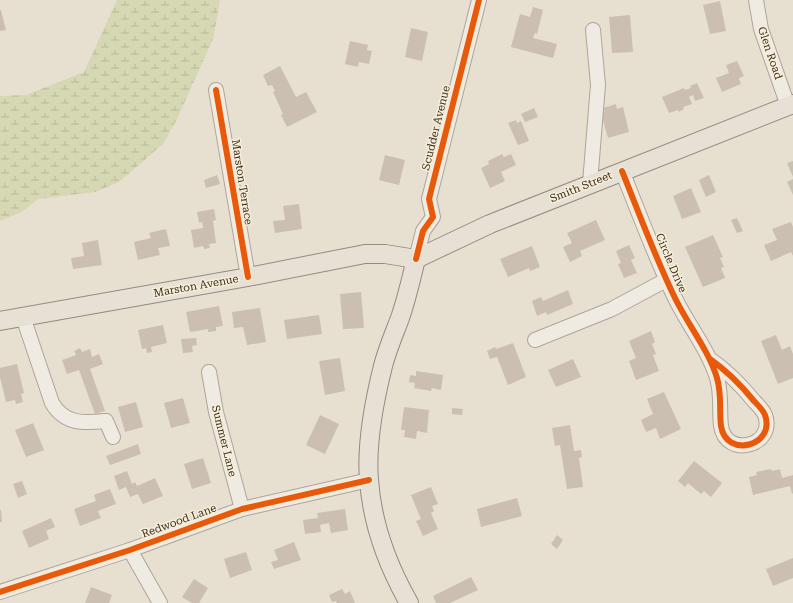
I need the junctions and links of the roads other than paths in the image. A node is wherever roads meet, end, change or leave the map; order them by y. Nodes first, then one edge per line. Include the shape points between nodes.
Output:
1 (479, 0) edge
2 (756, 0) edge
3 (593, 30) dead end
4 (216, 90) dead end
5 (791, 105) edge
6 (622, 171) junction
7 (590, 183) junction
8 (416, 259) junction
9 (248, 277) junction
10 (666, 280) junction
11 (23, 317) junction
12 (0, 320) edge
13 (535, 340) dead end
14 (710, 359) junction
15 (209, 372) dead end
16 (114, 437) dead end
17 (369, 480) junction
18 (242, 509) junction
19 (130, 550) junction
20 (0, 592) edge
21 (160, 603) edge
22 (409, 603) edge

1 - 8 street, Scudder Avenue via 429,199 433,218 424,231
2 - 5 street, Glen Road via 761,29
3 - 7 street via 598,85
4 - 9 street, Marston Terrace
5 - 6 main road, Smith Street
6 - 7 main road, Smith Street
6 - 10 street, Circle Drive
7 - 8 main road, Smith Street via 490,224
8 - 9 main road, Marston Avenue via 386,254 365,254
8 - 17 main road, Scudder Avenue via 409,290 383,365 370,430
9 - 11 main road, Marston Avenue
10 - 13 street, Circle Drive via 612,309
10 - 14 street, Circle Drive via 682,313
11 - 12 main road, Marston Avenue
11 - 16 street via 55,408 71,420 106,421
14 - 14 street, Circle Drive via 720,391 723,432 728,440 737,445 756,443 766,427 764,414 734,378
15 - 18 street, Summer Lane via 216,412
17 - 18 street, Redwood Lane
17 - 22 main road, Scudder Avenue via 379,533 388,560
18 - 19 street, Redwood Lane
19 - 20 street, Redwood Lane
19 - 21 street

